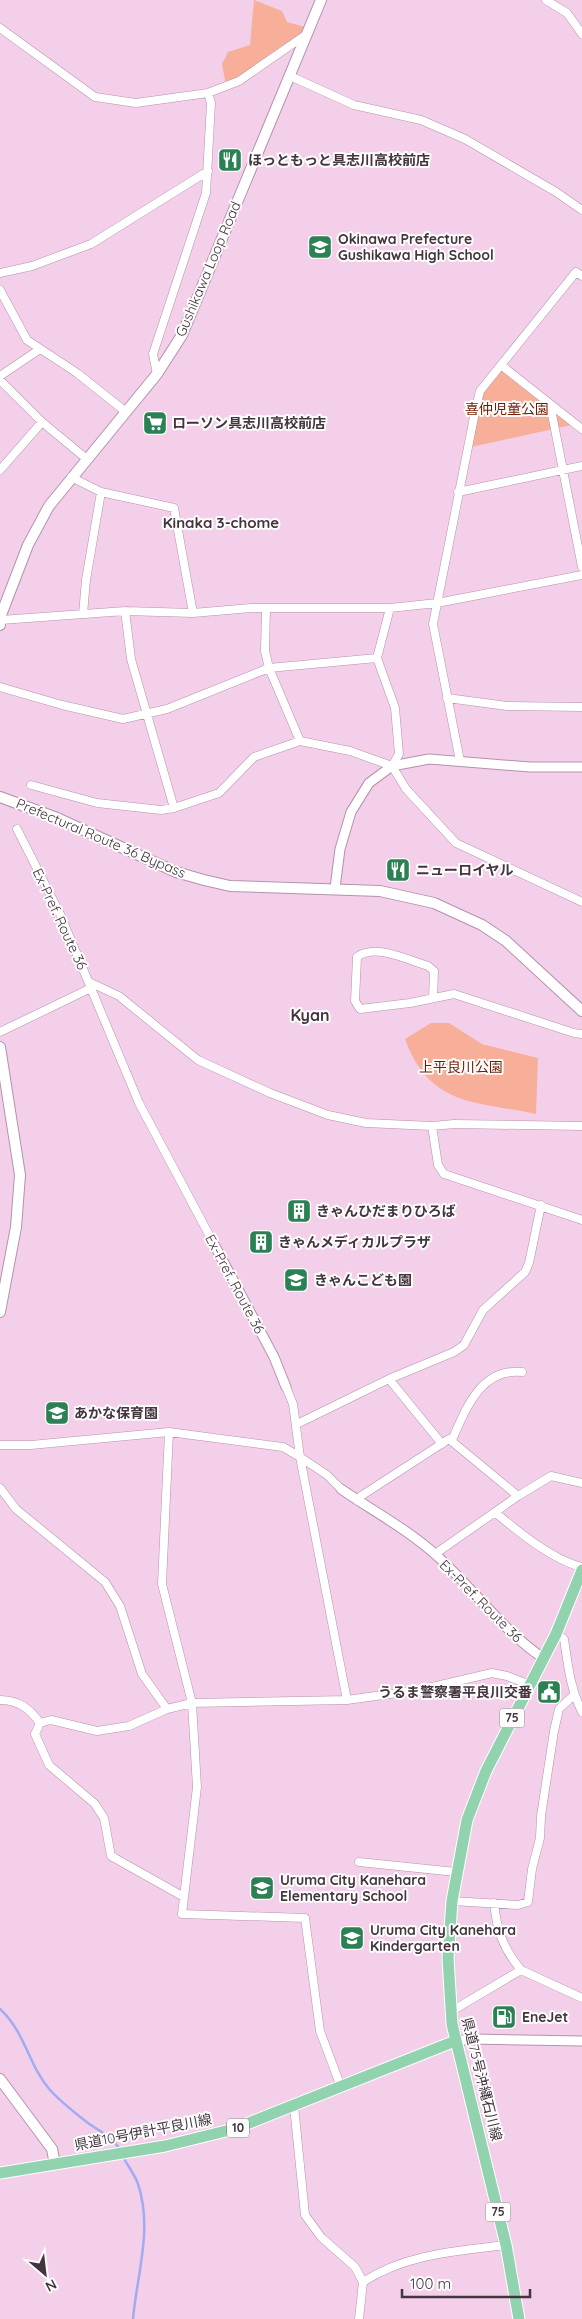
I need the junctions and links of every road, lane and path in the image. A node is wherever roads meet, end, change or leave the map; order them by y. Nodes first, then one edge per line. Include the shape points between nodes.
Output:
1 (321, 0) edge
2 (546, 0) edge
3 (0, 28) edge
4 (307, 34) junction
5 (582, 34) edge
6 (290, 76) junction
7 (208, 93) junction
8 (208, 171) junction
9 (582, 210) edge
10 (0, 273) edge
11 (582, 276) edge
12 (0, 290) edge
13 (40, 348) junction
14 (501, 365) junction
15 (157, 374) junction
16 (0, 376) edge
17 (0, 380) edge
18 (550, 404) junction
19 (126, 412) junction
20 (42, 422) junction
21 (582, 429) edge
22 (88, 460) junction
23 (582, 466) edge
24 (0, 470) edge
25 (564, 471) junction
26 (71, 477) junction
27 (101, 492) junction
28 (458, 492) junction
29 (582, 567) edge
30 (582, 574) edge
31 (436, 603) junction
32 (390, 608) junction
33 (266, 609) junction
34 (125, 611) junction
35 (193, 613) junction
36 (83, 614) junction
37 (0, 619) edge
38 (377, 658) junction
39 (269, 668) junction
40 (0, 687) edge
41 (447, 698) junction
42 (582, 707) edge
43 (147, 714) junction
44 (300, 741) junction
45 (460, 760) junction
46 (392, 766) junction
47 (582, 767) edge
48 (31, 785) dead end
49 (0, 797) edge
50 (174, 808) junction
51 (17, 829) dead end
52 (335, 888) junction
53 (582, 902) edge
54 (90, 985) junction
55 (433, 998) junction
56 (582, 1011) edge
57 (0, 1032) edge
58 (582, 1034) edge
59 (0, 1047) edge
60 (432, 1126) junction
61 (582, 1126) edge
62 (542, 1206) junction
63 (582, 1220) edge
64 (215, 1246) joint
65 (0, 1312) edge
66 (522, 1372) dead end
67 (388, 1379) junction
68 (286, 1387) joint
69 (296, 1424) junction
70 (168, 1432) junction
71 (452, 1440) junction
72 (442, 1444) junction
73 (0, 1445) edge
74 (300, 1457) junction
75 (582, 1483) edge
76 (0, 1488) edge
77 (341, 1489) joint
78 (518, 1496) junction
79 (358, 1501) junction
80 (496, 1513) junction
81 (435, 1554) junction
82 (582, 1569) edge
83 (556, 1634) junction
84 (543, 1658) junction
85 (530, 1685) junction
86 (574, 1695) junction
87 (0, 1700) edge
88 (347, 1700) junction
89 (192, 1703) junction
90 (166, 1709) junction
91 (582, 1712) edge
92 (40, 1723) junction
93 (359, 1862) dead end
94 (456, 1872) junction
95 (184, 1897) junction
96 (452, 1901) junction
97 (494, 1903) junction
98 (522, 1970) junction
99 (582, 1987) edge
100 (580, 1998) edge
101 (450, 2012) junction
102 (455, 2041) junction
103 (582, 2041) edge
104 (0, 2078) edge
105 (341, 2087) junction
106 (294, 2106) junction
107 (55, 2164) junction
108 (0, 2173) edge
109 (506, 2245) junction
110 (363, 2282) junction
111 (359, 2319) edge
112 (519, 2319) edge

1 - 4 main road, Gushikawa Loop Road
2 - 5 street via 567,13
3 - 7 street via 95,97 136,103
4 - 6 main road, Gushikawa Loop Road
4 - 7 street via 239,81
6 - 9 street via 354,105 421,120 465,139
6 - 15 main road, Gushikawa Loop Road via 182,335
7 - 8 street via 211,103
8 - 10 street via 91,244 32,266
8 - 15 street via 206,193 153,354
11 - 14 street via 576,272
12 - 13 street via 27,340
13 - 16 street
13 - 19 street
14 - 18 street
14 - 28 street via 480,391
15 - 19 main road, Gushikawa Loop Road
17 - 20 street
18 - 21 street
18 - 25 street
19 - 22 main road, Gushikawa Loop Road
20 - 22 street
20 - 24 street
22 - 26 main road, Gushikawa Loop Road
23 - 25 street
25 - 28 street
25 - 29 street
26 - 27 street
26 - 37 main road, Gushikawa Loop Road via 38,523
27 - 35 street via 174,508
27 - 36 street
28 - 31 street
30 - 31 street
31 - 32 street
31 - 41 street via 433,624
32 - 33 street
32 - 38 street
33 - 35 street
33 - 39 street via 265,651
34 - 35 street
34 - 36 street
34 - 43 street via 131,660
36 - 37 street
38 - 39 street
38 - 46 street via 395,708 399,754
39 - 43 street
39 - 44 street
40 - 43 street via 123,719
41 - 42 street via 507,706
41 - 45 street
43 - 50 street
44 - 46 street via 350,751
44 - 50 street via 254,757 219,793
45 - 46 street via 429,759
45 - 47 street via 530,767
46 - 52 street via 369,783 351,812 340,850
46 - 53 street via 406,789 456,843
48 - 50 street via 97,803 161,810
49 - 52 main road, Prefectural Route 36 Bypass via 57,818 176,872 204,880 247,887
51 - 54 street, Ex-Pref. Route 36 via 60,914
52 - 56 main road, Prefectural Route 36 Bypass via 415,897 450,909 482,925 528,960
54 - 57 street
54 - 60 street via 118,996 198,1060 270,1094 328,1115 356,1121
54 - 64 street, Ex-Pref. Route 36 via 139,1103
55 - 55 street via 360,1010 355,1001 357,957 362,953 380,952 428,966 434,971
55 - 58 street via 454,994
59 - 65 main road via 20,1175 16,1227
60 - 61 street
60 - 62 street via 438,1165 444,1174
62 - 63 street
62 - 67 street via 525,1272 483,1310 464,1345
64 - 68 street, Ex-Pref. Route 36 via 274,1357
66 - 71 street via 500,1373 490,1379 466,1407
67 - 69 street
67 - 72 street
68 - 69 street, Ex-Pref. Route 36
69 - 74 street, Ex-Pref. Route 36
70 - 73 street
70 - 74 street via 283,1448
70 - 89 street via 162,1584
71 - 72 street
71 - 78 street
72 - 79 street
74 - 77 street, Ex-Pref. Route 36
74 - 88 street
75 - 78 street via 551,1476
76 - 90 street via 16,1510 105,1582 120,1606 142,1674
77 - 79 street, Ex-Pref. Route 36
78 - 80 street
79 - 81 street, Ex-Pref. Route 36
80 - 81 street
80 - 82 street via 517,1531
81 - 84 street, Ex-Pref. Route 36 via 520,1641
82 - 83 main road, 県道75号沖縄石川線 / 75
83 - 84 main road, 県道75号沖縄石川線 / 75
83 - 86 street via 564,1640 567,1671
84 - 85 main road, 県道75号沖縄石川線 / 75
85 - 88 street via 492,1673 419,1690
85 - 94 main road, 県道75号沖縄石川線 / 75 via 486,1771 468,1820
86 - 91 street
86 - 97 street via 559,1709 554,1731 528,1902 518,1905
87 - 92 street via 10,1700 30,1709
88 - 89 street
89 - 90 street
89 - 95 street via 197,1786
90 - 92 street via 129,1726 97,1731 51,1720
92 - 95 street via 35,1734 49,1765 95,1804 104,1818 110,1856
93 - 94 street
94 - 96 main road, 県道75号沖縄石川線 / 75
95 - 105 street via 182,1914 305,1918 320,2031
96 - 97 street
96 - 101 main road, 県道75号沖縄石川線 / 75 via 448,1958
97 - 98 street via 502,1943
98 - 100 street
98 - 101 street
99 - 100 street
101 - 102 main road, 県道75号沖縄石川線 / 75
102 - 103 street
102 - 105 main road, 県道10号伊計平良川線 / 10
102 - 109 main road, 県道75号沖縄石川線 / 75
104 - 107 main road via 52,2149
105 - 106 main road, 県道10号伊計平良川線 / 10
106 - 107 main road, 県道10号伊計平良川線 / 10 via 234,2130 197,2139
106 - 110 street via 305,2214 321,2237 355,2267
107 - 108 main road, 県道10号伊計平良川線 / 10
109 - 110 street via 425,2256 379,2270
109 - 112 main road, 県道75号沖縄石川線 / 75
110 - 111 street

